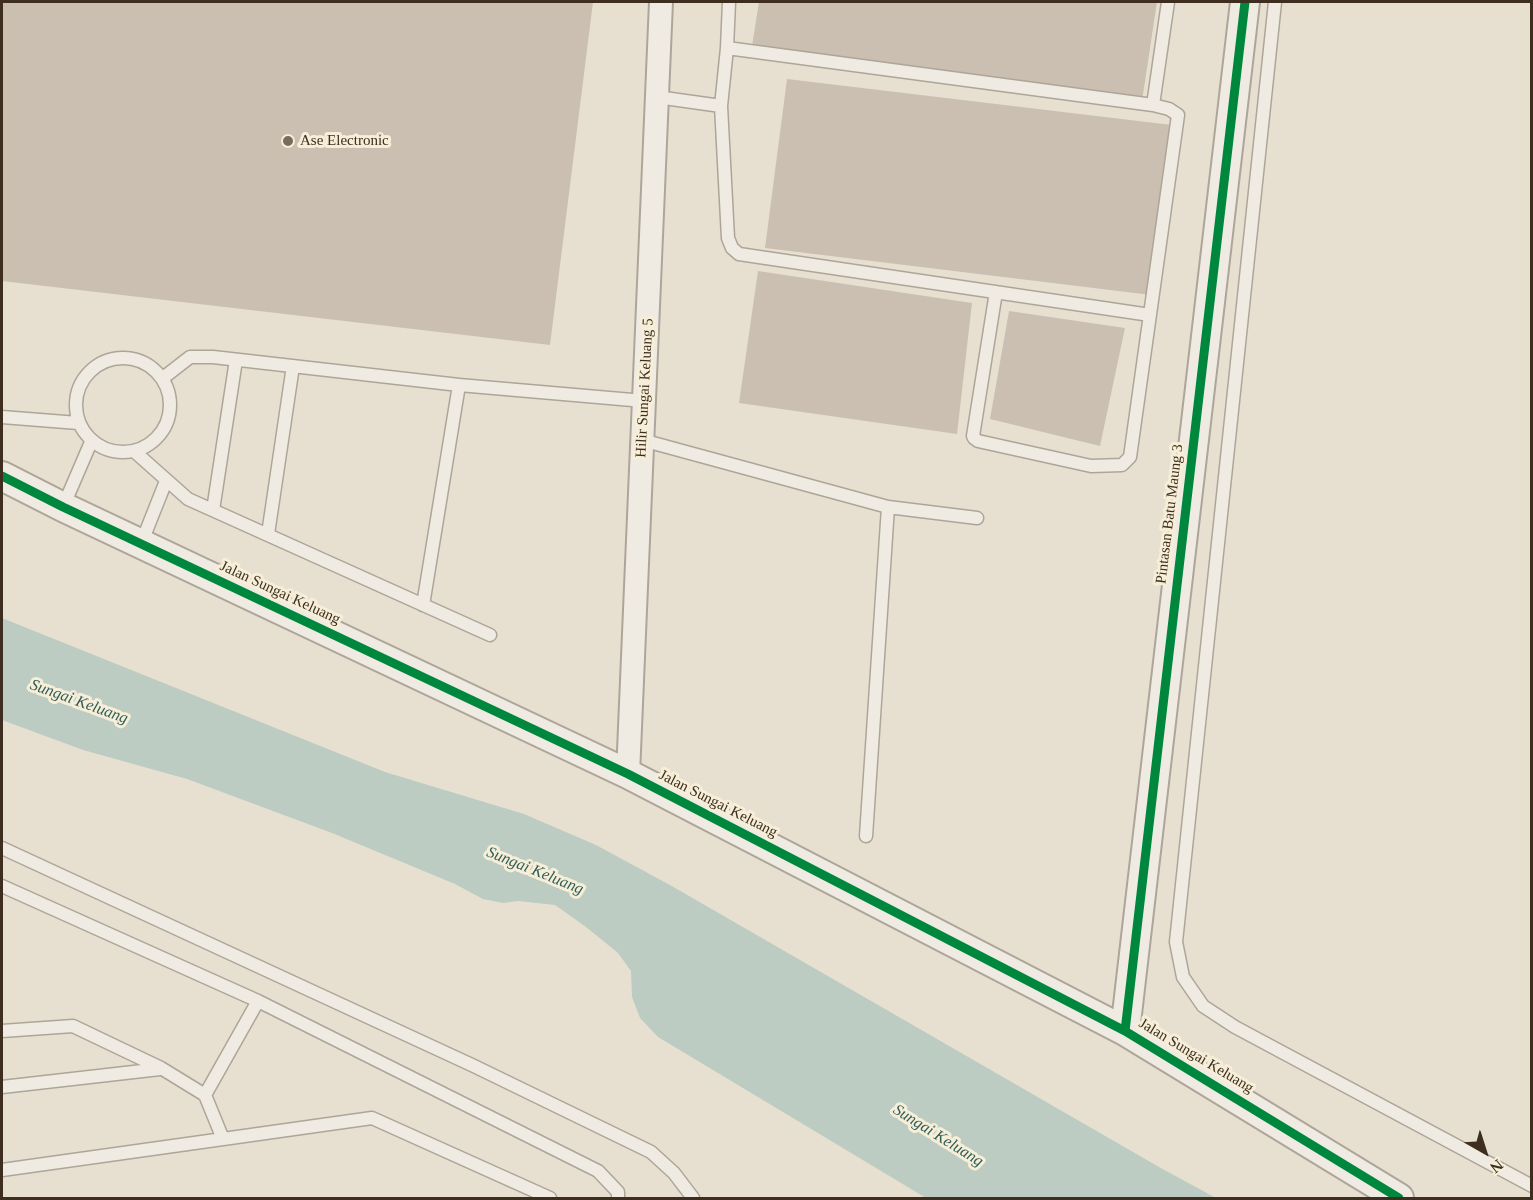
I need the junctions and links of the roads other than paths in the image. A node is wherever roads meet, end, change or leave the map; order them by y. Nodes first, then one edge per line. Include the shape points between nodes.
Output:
1 (661, 2) edge
2 (729, 2) edge
3 (1168, 2) edge
4 (1245, 2) edge
5 (1275, 2) edge
6 (727, 48) junction
7 (657, 97) junction
8 (1153, 105) junction
9 (721, 106) junction
10 (996, 292) junction
11 (1150, 315) junction
12 (236, 360) junction
13 (293, 366) junction
14 (163, 378) junction
15 (459, 385) junction
16 (644, 401) junction
17 (2, 417) edge
18 (78, 423) junction
19 (642, 440) junction
20 (91, 442) junction
21 (135, 452) junction
22 (2, 476) edge
23 (166, 481) junction
24 (63, 507) junction
25 (888, 507) junction
26 (213, 510) junction
27 (977, 518) dead end
28 (268, 534) junction
29 (141, 544) junction
30 (423, 605) junction
31 (490, 635) dead end
32 (628, 774) junction
33 (866, 837) dead end
34 (2, 848) edge
35 (2, 886) edge
36 (258, 1001) junction
37 (2, 1031) edge
38 (1125, 1031) junction
39 (161, 1068) junction
40 (2, 1087) edge
41 (205, 1095) junction
42 (223, 1140) junction
43 (2, 1170) edge
44 (1532, 1186) edge
45 (550, 1198) edge
46 (618, 1198) edge
47 (693, 1198) edge
48 (1399, 1198) edge

1 - 7 street, Hilir Sungai Keluang 5
2 - 6 lane
3 - 8 lane
4 - 38 street, Pintasan Batu Maung 3
5 - 44 lane via 1176,942 1183,977 1203,1006 1235,1027
6 - 8 lane
6 - 9 lane
7 - 9 lane
7 - 16 street, Hilir Sungai Keluang 5
8 - 11 lane via 1178,115
9 - 10 lane via 728,238 739,254
10 - 11 lane
10 - 11 lane via 972,436 978,441 1091,466 1122,465 1130,457
12 - 13 lane
12 - 14 lane via 190,357
12 - 26 lane
13 - 15 lane
13 - 28 lane
14 - 18 lane via 146,362 123,357 101,363 84,378 75,400
14 - 21 lane via 172,399 168,422 155,441
15 - 16 lane
15 - 30 lane
16 - 19 street, Hilir Sungai Keluang 5
17 - 18 lane
18 - 20 lane
19 - 25 lane
19 - 32 street, Hilir Sungai Keluang 5
20 - 21 lane via 112,452
20 - 24 lane
21 - 23 lane
22 - 24 street, Jalan Sungai Keluang
23 - 26 lane via 188,499
23 - 29 lane
24 - 29 street, Jalan Sungai Keluang
25 - 27 lane
25 - 33 lane
26 - 28 lane
28 - 30 lane
29 - 32 street, Jalan Sungai Keluang
30 - 31 lane
32 - 38 street, Jalan Sungai Keluang
34 - 47 lane via 464,1061 651,1152
35 - 36 lane
36 - 41 lane
36 - 46 lane via 598,1171 618,1192
37 - 39 lane via 73,1026
38 - 48 street, Jalan Sungai Keluang
39 - 40 lane
39 - 41 lane
41 - 42 lane
42 - 43 lane
42 - 45 lane via 372,1118

